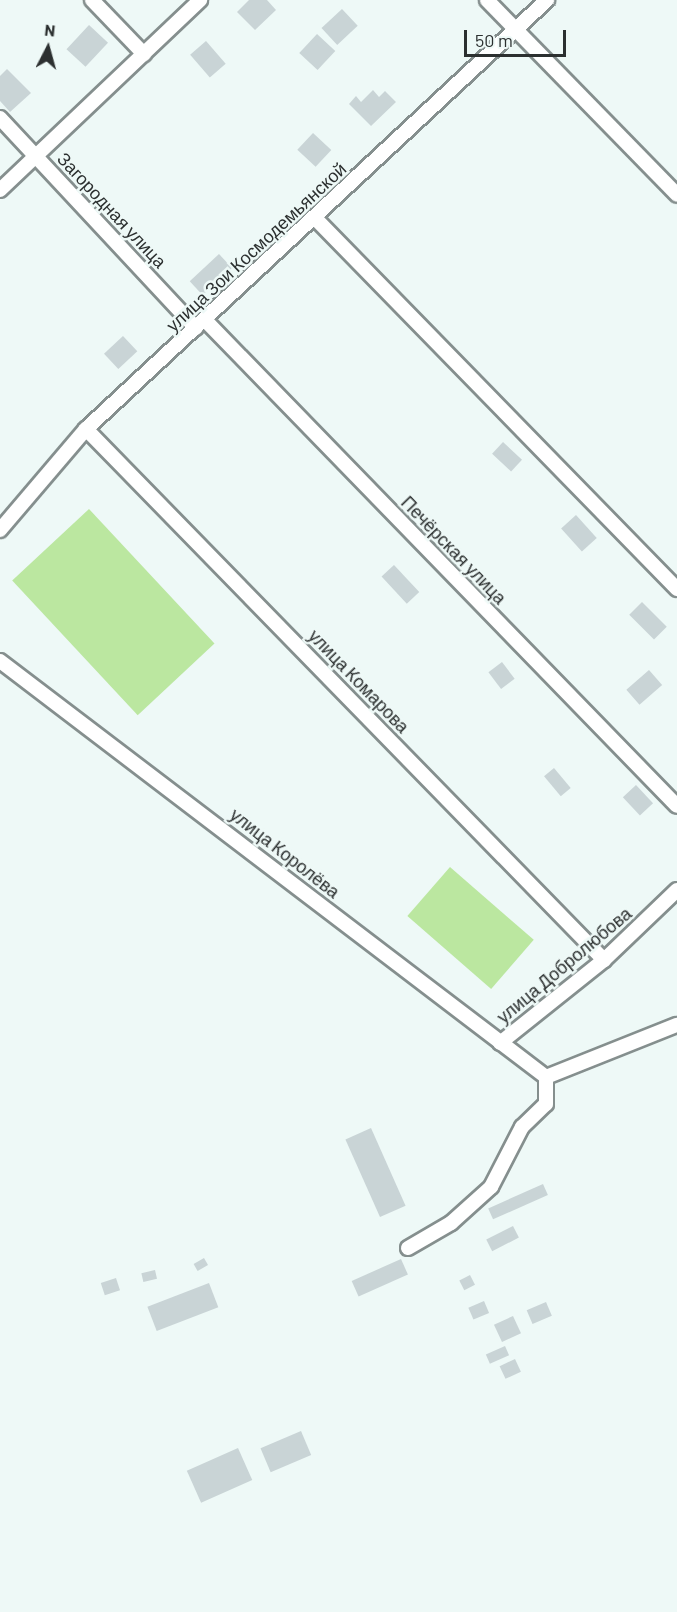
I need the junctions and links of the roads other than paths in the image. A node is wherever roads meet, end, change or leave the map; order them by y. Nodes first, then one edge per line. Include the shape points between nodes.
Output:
1 (92, 0) edge
2 (200, 0) edge
3 (487, 0) edge
4 (546, 0) edge
5 (514, 30) junction
6 (144, 54) junction
7 (0, 118) edge
8 (35, 155) junction
9 (0, 190) edge
10 (677, 195) edge
11 (314, 218) junction
12 (201, 324) junction
13 (86, 429) junction
14 (0, 530) edge
15 (677, 589) edge
16 (0, 661) edge
17 (677, 806) edge
18 (677, 890) edge
19 (604, 960) junction
20 (677, 1025) edge
21 (500, 1042) junction
22 (546, 1077) junction
23 (408, 1248) dead end

1 - 6 street
2 - 6 street
3 - 5 street
4 - 5 street, улица Зои Космодемьянской
5 - 10 street
5 - 11 street, улица Зои Космодемьянской
6 - 8 street
7 - 8 street, Загородная улица
8 - 9 street
8 - 12 street, Загородная улица
11 - 12 street, улица Зои Космодемьянской
11 - 15 street
12 - 13 street, улица Зои Космодемьянской
12 - 17 street, Печёрская улица
13 - 14 street, улица Зои Космодемьянской
13 - 19 street, улица Комарова
16 - 21 street, улица Королёва
18 - 19 street, улица Добролюбова
19 - 21 street, улица Добролюбова
20 - 22 street
21 - 22 street, улица Королёва
22 - 23 street via 546,1104 522,1127 491,1187 451,1223

